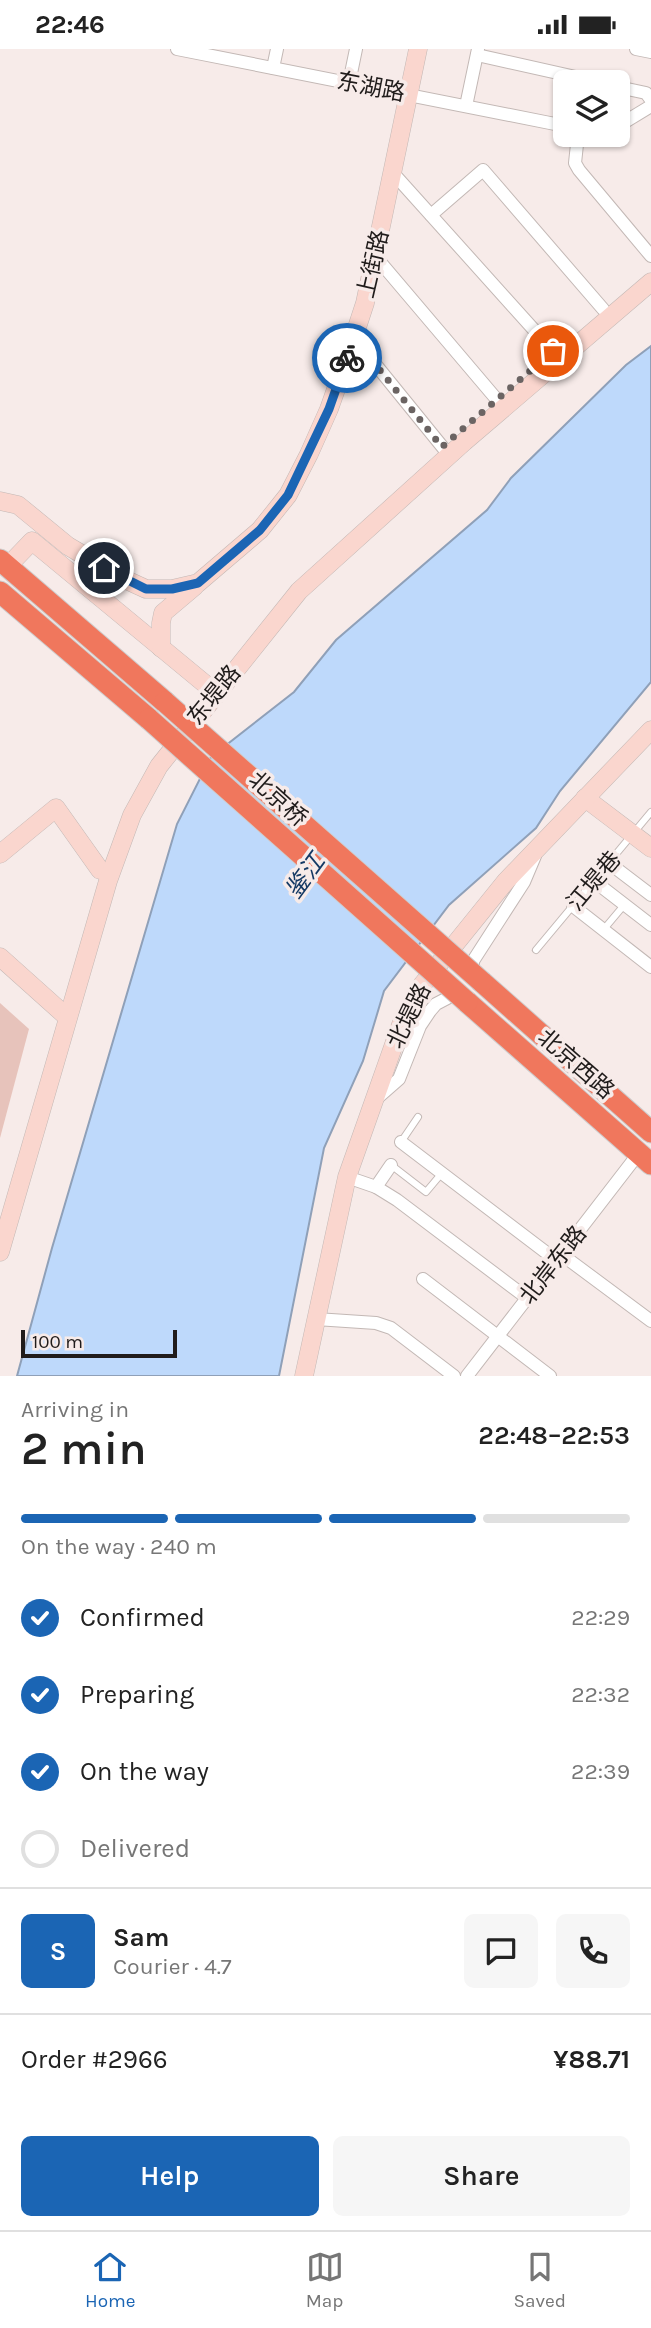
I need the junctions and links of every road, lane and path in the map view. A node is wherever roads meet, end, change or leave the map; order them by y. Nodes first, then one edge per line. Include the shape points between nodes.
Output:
1 (177, 49) edge
2 (277, 49) edge
3 (356, 49) edge
4 (418, 49) edge
5 (636, 49) edge
6 (477, 52) edge
7 (651, 52) edge
8 (220, 53) edge
9 (273, 68) junction
10 (553, 71) edge
11 (349, 83) junction
12 (630, 89) edge
13 (409, 95) junction
14 (651, 100) edge
15 (466, 106) junction
16 (651, 106) edge
17 (630, 119) edge
18 (553, 123) edge
19 (577, 147) edge
20 (393, 173) junction
21 (431, 215) junction
22 (375, 255) junction
23 (651, 256) edge
24 (651, 267) edge
25 (651, 282) edge
26 (603, 309) junction
27 (354, 338) junction
28 (553, 351) junction
29 (501, 403) junction
30 (446, 451) junction
31 (0, 501) edge
32 (4, 563) edge
33 (198, 583) junction
34 (0, 591) edge
35 (162, 648) junction
36 (211, 690) junction
37 (651, 730) edge
38 (585, 798) junction
39 (651, 812) edge
40 (633, 834) junction
41 (540, 844) junction
42 (651, 848) edge
43 (0, 854) edge
44 (609, 863) junction
45 (100, 870) junction
46 (594, 881) junction
47 (651, 895) edge
48 (625, 904) junction
49 (573, 905) junction
50 (651, 925) edge
51 (604, 929) junction
52 (536, 950) dead end
53 (0, 957) edge
54 (651, 967) edge
55 (0, 972) edge
56 (478, 978) junction
57 (462, 998) junction
58 (61, 1019) junction
59 (372, 1103) junction
60 (418, 1117) dead end
61 (650, 1128) edge
62 (401, 1142) joint
63 (645, 1159) edge
64 (391, 1165) joint
65 (442, 1173) junction
66 (347, 1177) junction
67 (376, 1187) junction
68 (0, 1209) edge
69 (0, 1252) edge
70 (559, 1257) junction
71 (423, 1279) dead end
72 (527, 1298) junction
73 (316, 1319) junction
74 (651, 1321) edge
75 (498, 1336) junction
76 (304, 1376) edge
77 (454, 1376) edge
78 (467, 1376) edge
79 (550, 1376) edge

1 - 8 street, 东湖路
2 - 9 street
3 - 11 street
4 - 13 main road, 上街路
5 - 7 street
6 - 10 street
6 - 15 street
8 - 9 street, 东湖路
9 - 11 street, 东湖路
11 - 13 street, 东湖路
12 - 14 street via 646,93
13 - 15 street, 东湖路
13 - 20 main road, 上街路
15 - 18 street, 东湖路
16 - 17 street
19 - 23 street via 575,163
20 - 21 street
20 - 22 main road, 上街路
21 - 26 street via 483,170
21 - 28 street
22 - 27 main road, 上街路
22 - 29 street
24 - 26 main road, 东堤路
25 - 29 main road, 东堤路
26 - 28 main road, 东堤路
27 - 30 street
27 - 33 main road, 上街路 via 329,409 288,495 260,530
28 - 29 main road, 东堤路
29 - 30 main road, 东堤路
30 - 36 main road, 东堤路 via 292,583
31 - 33 main road via 18,505 68,546 146,589
32 - 35 main road via 32,541
32 - 56 highway, 北京桥, bridge
33 - 35 main road, 上街路 via 163,613
34 - 57 highway, 北京桥, bridge
35 - 36 main road
36 - 45 main road, 东堤路 via 159,746 137,779
36 - 58 main road, 东堤路 via 132,815
37 - 38 main road, 北堤路
38 - 40 main road
38 - 41 main road, 北堤路
39 - 40 lane, 江堤巷
40 - 42 main road
40 - 44 lane, 江堤巷
41 - 56 street via 524,881 472,961
41 - 59 main road, 北堤路 via 422,985 404,1016
43 - 45 main road via 57,808
44 - 46 lane, 江堤巷
44 - 47 street
45 - 58 main road, 东堤路
46 - 48 street
46 - 49 lane, 江堤巷
48 - 50 street
48 - 51 lane
49 - 51 street
49 - 52 lane, 江堤巷
51 - 54 street
53 - 58 main road
55 - 58 main road
56 - 61 highway, 北京西路
57 - 59 street via 436,1004 420,1027 399,1079
57 - 63 highway, 北京西路
58 - 68 main road, 东堤路
58 - 69 main road, 东堤路
59 - 66 main road, 北堤路
60 - 62 lane
62 - 65 street
63 - 70 street, 北岸东路
64 - 65 lane via 426,1192
64 - 67 street
65 - 70 street
66 - 67 street
66 - 73 main road, 北堤路
67 - 72 street
70 - 72 street, 北岸东路
70 - 74 street
71 - 75 street
72 - 75 street, 北岸东路
73 - 76 main road, 北堤路
73 - 77 street via 391,1328
75 - 78 street, 北岸东路
75 - 79 street

